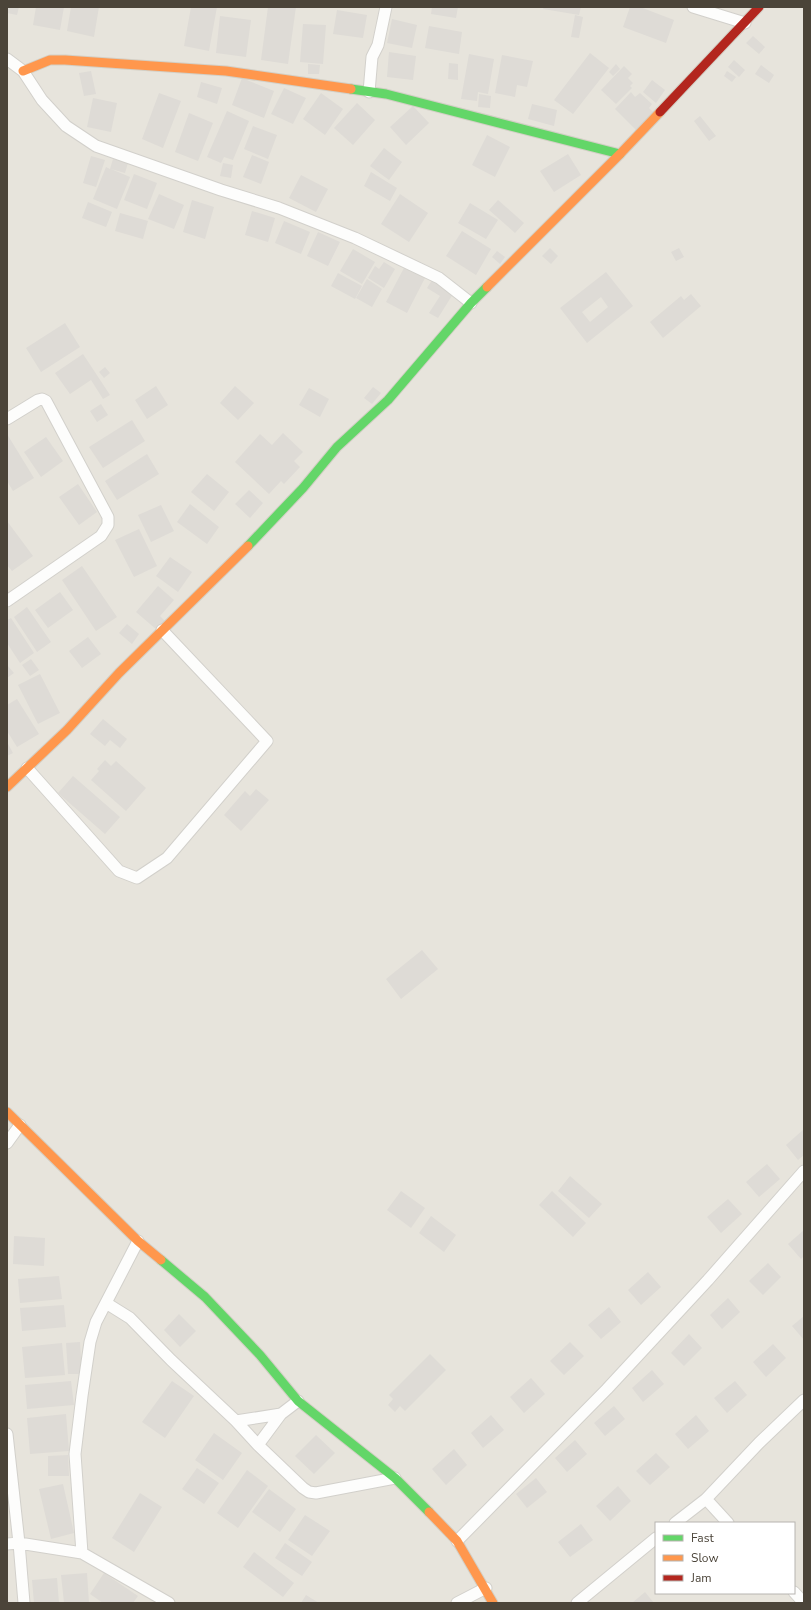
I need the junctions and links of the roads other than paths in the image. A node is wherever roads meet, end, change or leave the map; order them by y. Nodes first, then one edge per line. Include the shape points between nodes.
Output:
1 (386, 7) edge
2 (693, 7) edge
3 (759, 7) edge
4 (745, 23) junction
5 (7, 59) edge
6 (23, 71) junction
7 (369, 92) junction
8 (620, 154) junction
9 (471, 303) junction
10 (7, 420) edge
11 (7, 600) edge
12 (162, 630) junction
13 (27, 768) junction
14 (7, 787) edge
15 (7, 1112) edge
16 (20, 1125) junction
17 (7, 1143) edge
18 (804, 1171) edge
19 (138, 1241) junction
20 (106, 1303) junction
21 (804, 1400) edge
22 (298, 1401) junction
23 (282, 1414) junction
24 (236, 1420) junction
25 (7, 1434) edge
26 (258, 1445) junction
27 (395, 1478) junction
28 (706, 1499) junction
29 (676, 1522) edge
30 (727, 1522) edge
31 (655, 1539) edge
32 (457, 1541) junction
33 (19, 1543) junction
34 (7, 1544) edge
35 (82, 1553) junction
36 (486, 1588) junction
37 (795, 1593) edge
38 (24, 1603) edge
39 (169, 1603) edge
40 (457, 1603) edge
41 (493, 1603) edge
42 (578, 1603) edge
43 (804, 1603) edge

1 - 7 street via 378,45 372,57
2 - 4 street
3 - 4 street
4 - 8 street
5 - 6 street
6 - 7 street via 50,60 65,60 226,72
6 - 9 street via 42,100 66,126 96,146 279,208 355,238 439,278
7 - 8 street via 386,94
8 - 9 street
9 - 12 street via 388,400 337,447 254,540
10 - 11 street via 42,398 46,401 108,517 108,525 101,536
12 - 13 street via 67,730
12 - 13 street via 268,740 167,858 137,878 119,871
13 - 14 street
15 - 16 street
16 - 17 street
16 - 19 street
18 - 32 street via 607,1389
19 - 20 street
19 - 22 street via 205,1297 260,1355
20 - 24 street via 130,1318
20 - 35 street via 96,1322 90,1342 75,1454
21 - 28 street
22 - 23 street
22 - 27 street
23 - 24 street
23 - 26 street
24 - 26 street
25 - 33 street
26 - 27 street via 309,1492 316,1493
27 - 32 street
28 - 29 street
28 - 30 street
31 - 42 street
32 - 36 street
33 - 34 street
33 - 35 street
33 - 38 street
35 - 39 street
36 - 40 street
36 - 41 street
37 - 43 street

